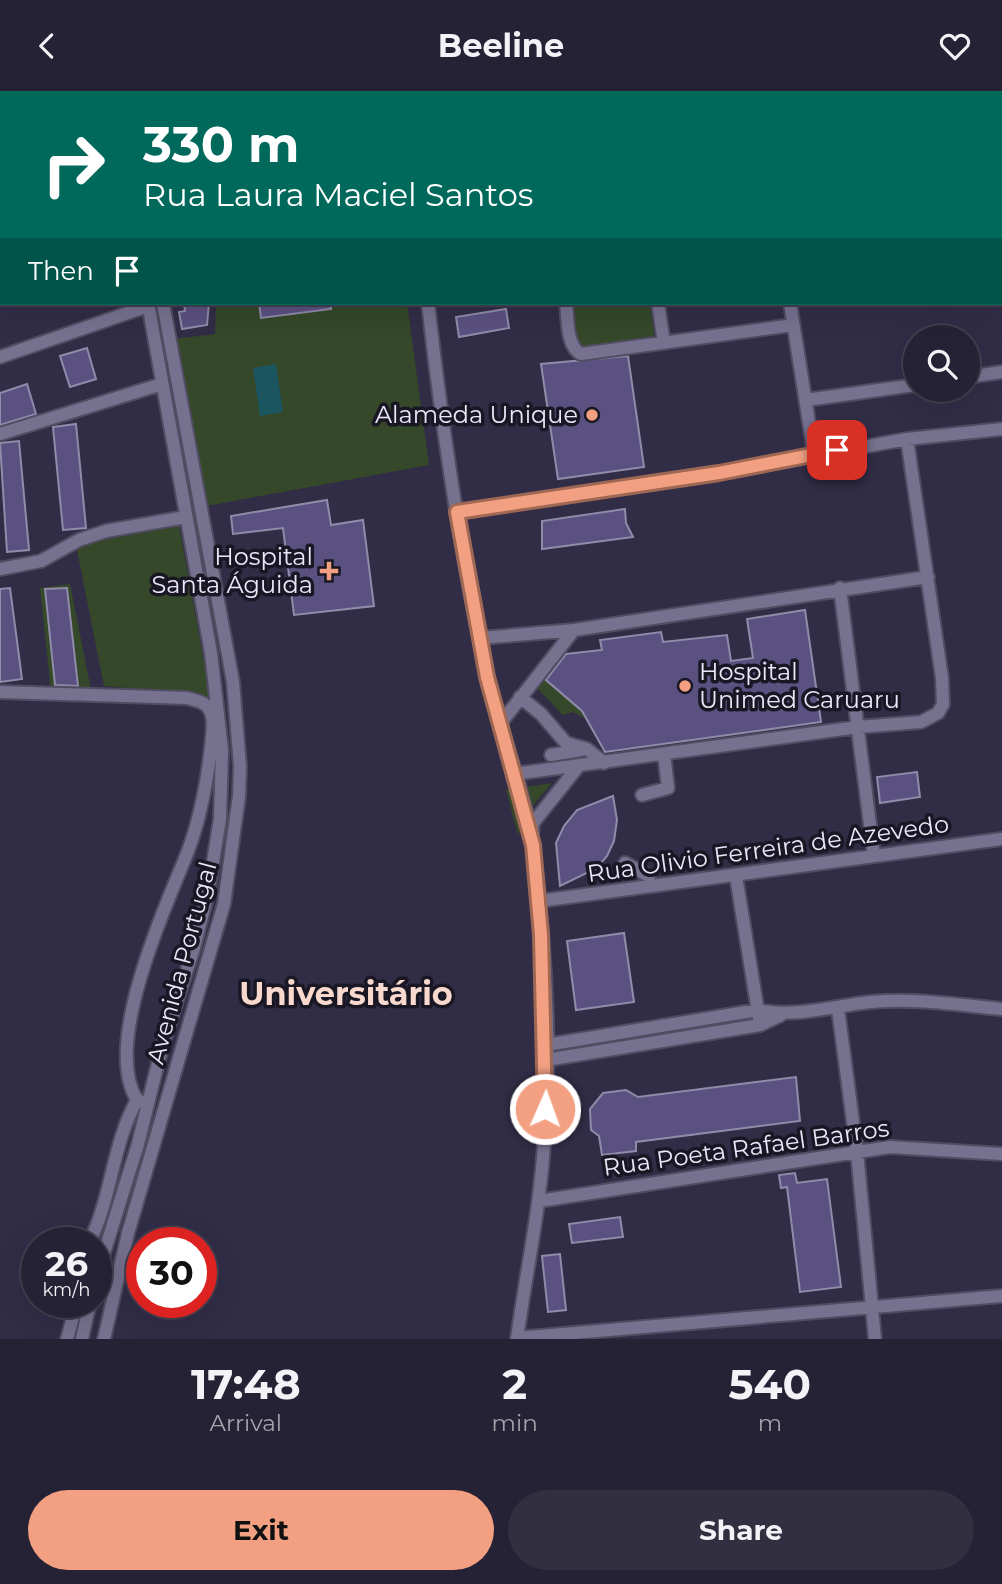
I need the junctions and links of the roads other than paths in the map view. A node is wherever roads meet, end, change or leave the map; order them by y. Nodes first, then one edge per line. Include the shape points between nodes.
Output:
1 (145, 305) edge
2 (148, 305) edge
3 (163, 305) edge
4 (428, 305) edge
5 (566, 305) edge
6 (658, 305) edge
7 (790, 305) edge
8 (793, 325) junction
9 (664, 343) junction
10 (0, 357) edge
11 (1002, 372) edge
12 (980, 375) edge
13 (162, 384) junction
14 (903, 387) edge
15 (806, 400) junction
16 (1002, 429) edge
17 (0, 434) edge
18 (907, 439) junction
19 (814, 454) junction
20 (457, 512) junction
21 (186, 517) junction
22 (0, 569) edge
23 (928, 577) junction
24 (840, 588) junction
25 (574, 631) junction
26 (480, 638) junction
27 (0, 692) edge
28 (520, 697) junction
29 (500, 724) junction
30 (858, 727) junction
31 (587, 749) junction
32 (664, 754) junction
33 (551, 755) dead end
34 (604, 762) junction
35 (577, 768) junction
36 (514, 774) junction
37 (221, 794) junction
38 (642, 795) dead end
39 (239, 796) junction
40 (1002, 839) edge
41 (533, 845) junction
42 (874, 856) junction
43 (625, 863) dead end
44 (649, 876) dead end
45 (736, 876) junction
46 (539, 901) junction
47 (838, 1009) junction
48 (1002, 1009) edge
49 (758, 1010) junction
50 (782, 1015) junction
51 (760, 1025) junction
52 (546, 1045) junction
53 (546, 1060) junction
54 (142, 1102) junction
55 (857, 1152) junction
56 (1002, 1154) edge
57 (539, 1201) junction
58 (96, 1227) edge
59 (110, 1227) edge
60 (1002, 1296) edge
61 (872, 1308) junction
62 (73, 1318) edge
63 (87, 1318) edge
64 (517, 1338) edge
65 (67, 1339) edge
66 (82, 1339) edge
67 (104, 1339) edge
68 (875, 1339) edge

1 - 10 street
2 - 13 street, Avenida Portugal
3 - 39 street, Avenida Portugal via 233,682
4 - 20 street
5 - 9 street via 570,340 581,354
6 - 9 street
7 - 8 street
8 - 9 street
8 - 15 street
11 - 12 street
13 - 17 street
13 - 21 street, Avenida Portugal
14 - 15 street
15 - 19 street
16 - 18 street
18 - 19 street
18 - 23 street
19 - 20 street via 719,473
20 - 26 street
21 - 22 street via 106,531 41,561
21 - 37 street, Avenida Portugal via 219,710
23 - 24 street
23 - 30 street via 943,704 938,713 921,722
24 - 25 street
24 - 30 street
25 - 26 street
25 - 28 street
26 - 29 street
27 - 54 street via 187,698 200,701 210,711 209,763 200,807 129,1020 126,1073
28 - 29 street
28 - 31 street via 566,743
29 - 36 street
30 - 32 street
30 - 42 street
31 - 33 street
31 - 34 street
32 - 34 street
32 - 38 street via 667,788
34 - 35 street
35 - 36 street
35 - 41 street via 533,823
36 - 41 street
37 - 39 street
37 - 54 street, Avenida Portugal via 208,893
39 - 67 street, Avenida Portugal via 224,904 128,1233
40 - 42 street, Rua Olivio Ferreira de Azevedo
41 - 46 street
42 - 45 street, Rua Olivio Ferreira de Azevedo
43 - 44 street
45 - 46 street, Rua Olivio Ferreira de Azevedo
45 - 49 street
46 - 52 street
47 - 48 street via 872,1002 917,1001
47 - 50 street
47 - 55 street
49 - 50 street
49 - 51 street
49 - 52 street
50 - 51 street
51 - 53 street
52 - 53 street
53 - 57 street
54 - 58 street via 123,1128
54 - 59 street, Avenida Portugal
55 - 56 street, Rua Poeta Rafael Barros via 911,1146
55 - 57 street, Rua Poeta Rafael Barros
55 - 61 street
57 - 64 street
60 - 61 street
61 - 64 street
61 - 68 street
62 - 65 street
63 - 66 street

